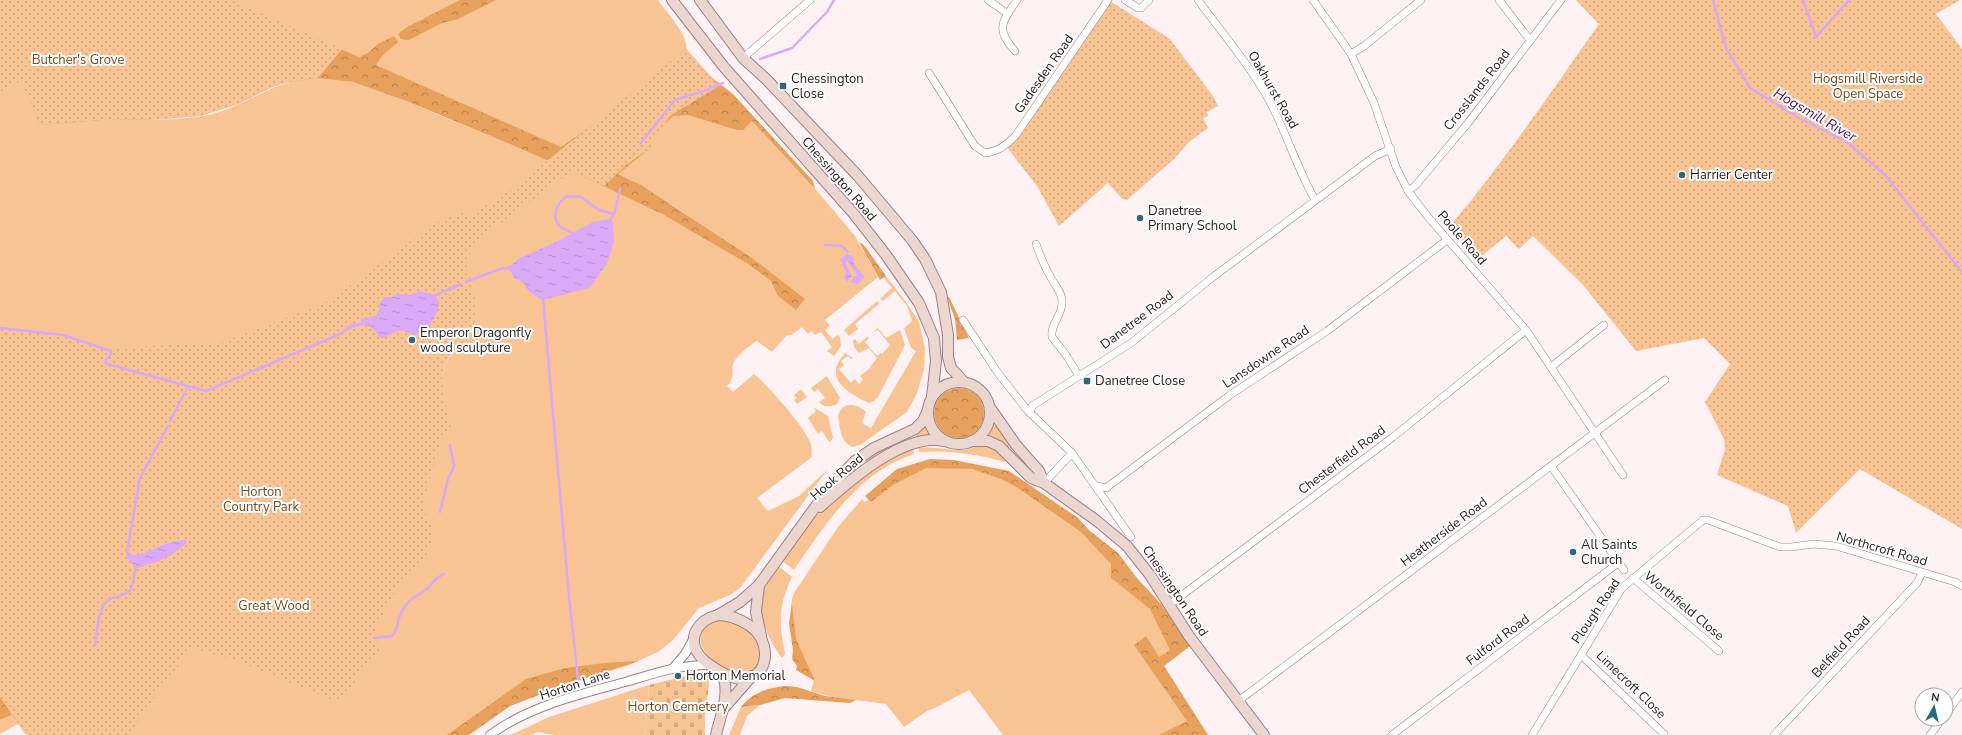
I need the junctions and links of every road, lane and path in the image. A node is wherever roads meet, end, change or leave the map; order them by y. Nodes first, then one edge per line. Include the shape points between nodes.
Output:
1 (672, 0) edge
2 (700, 0) edge
3 (810, 0) edge
4 (988, 0) edge
5 (1017, 0) edge
6 (1108, 0) edge
7 (1125, 0) edge
8 (1150, 0) edge
9 (1198, 0) edge
10 (1313, 0) edge
11 (1421, 0) edge
12 (1499, 0) edge
13 (1561, 0) edge
14 (1008, 14) junction
15 (1530, 40) junction
16 (1015, 51) dead end
17 (1351, 54) junction
18 (743, 58) junction
19 (929, 73) dead end
20 (1391, 149) junction
21 (1408, 191) junction
22 (1315, 200) junction
23 (1447, 240) junction
24 (1036, 244) dead end
25 (963, 320) dead end
26 (1604, 326) dead end
27 (1526, 330) junction
28 (1551, 367) junction
29 (1079, 376) junction
30 (1666, 380) dead end
31 (964, 382) junction
32 (932, 397) junction
33 (991, 409) junction
34 (928, 410) junction
35 (1030, 412) junction
36 (1595, 433) junction
37 (972, 441) junction
38 (954, 443) junction
39 (1072, 453) junction
40 (1551, 466) junction
41 (1623, 475) dead end
42 (1044, 483) junction
43 (1097, 486) junction
44 (808, 519) junction
45 (1703, 520) joint
46 (1131, 537) dead end
47 (1618, 563) junction
48 (1624, 570) dead end
49 (1922, 573) junction
50 (1633, 578) junction
51 (759, 585) junction
52 (1962, 586) edge
53 (1169, 605) junction
54 (718, 615) junction
55 (696, 633) junction
56 (762, 641) junction
57 (1719, 651) dead end
58 (1581, 655) junction
59 (711, 665) junction
60 (673, 668) junction
61 (721, 672) junction
62 (752, 676) junction
63 (1962, 692) edge
64 (1237, 702) junction
65 (1954, 703) edge
66 (723, 709) junction
67 (1664, 734) dead end
68 (490, 735) edge
69 (716, 735) edge
70 (1264, 735) edge
71 (1392, 735) edge
72 (1532, 735) edge
73 (1774, 735) edge

1 - 32 main road, Chessington Road via 724,67 854,214 919,303 934,338 936,361
2 - 18 main road, Chessington Road
3 - 18 street
4 - 14 street
5 - 14 street
6 - 19 street, Gadesden Road via 1016,135 1001,148 985,153 975,146
7 - 8 street via 1141,8
9 - 22 street, Oakhurst Road via 1265,94 1288,138
10 - 17 street, Poole Road
11 - 17 street
12 - 15 street
13 - 15 street, Crosslands Road
14 - 16 street via 1001,30
15 - 21 street, Crosslands Road via 1468,123
17 - 20 street, Poole Road via 1374,103
18 - 31 main road, Chessington Road via 858,176 925,259 941,292 951,368
20 - 21 street, Poole Road via 1396,168
20 - 22 street, Danetree Road via 1375,156
21 - 23 street, Poole Road
22 - 29 street, Danetree Road via 1213,276 1132,343
23 - 27 street, Poole Road
23 - 43 street, Lansdowne Road via 1327,331 1230,395 1106,488
24 - 29 street via 1050,277 1060,291 1062,301 1060,315 1052,328 1052,336
25 - 35 street via 998,374
26 - 28 street
27 - 28 street, Poole Road
27 - 53 street, Chesterfield Road via 1393,437
28 - 36 street, Poole Road
29 - 35 street, Danetree Road via 1032,406
30 - 36 street, Heatherside Road
31 - 32 main road via 946,384
31 - 33 main road, Chessington Road via 982,391
32 - 34 main road, Chessington Road
33 - 37 main road via 987,428
33 - 42 main road, Chessington Road via 1038,471
34 - 38 main road, Chessington Road via 932,430 938,437
34 - 44 main road, Hook Road via 923,421 915,429 874,448 855,461 831,485
35 - 39 street
36 - 40 street, Heatherside Road
36 - 41 street, Poole Road
37 - 38 main road, Chessington Road
37 - 42 main road, Chessington Road via 988,441 999,446 1031,478
38 - 44 main road, Hook Road via 940,440 925,441 886,456 864,469
39 - 42 street
39 - 43 street
40 - 47 street
40 - 64 street, Heatherside Road
42 - 53 main road, Chessington Road via 1127,546 1150,574
43 - 46 street
44 - 51 main road, Hook Road
45 - 49 street, Northcroft Road via 1780,547 1814,544 1836,546
45 - 50 street, Plough Road
47 - 48 street
47 - 71 street, Fulford Road
49 - 52 street, Northcroft Road
49 - 73 street, Belfield Road via 1917,583
50 - 57 street, Worthfield Close
50 - 58 street, Plough Road via 1622,588
51 - 54 main road, Hook Road via 740,602
51 - 56 main road via 756,612
53 - 64 main road, Chessington Road
54 - 55 main road via 703,621
54 - 56 main road via 730,616 746,624 757,632
55 - 59 main road via 697,650
55 - 60 street via 685,654
56 - 62 main road via 765,660 761,669
58 - 67 street, Limecroft Close
58 - 72 street, Plough Road
59 - 60 street, Horton Lane via 693,664
59 - 61 main road
60 - 68 street, Horton Lane via 563,700 525,714
61 - 62 main road via 737,678
61 - 66 main road via 726,689
62 - 66 main road
63 - 65 street
64 - 70 main road, Chessington Road
66 - 69 main road

